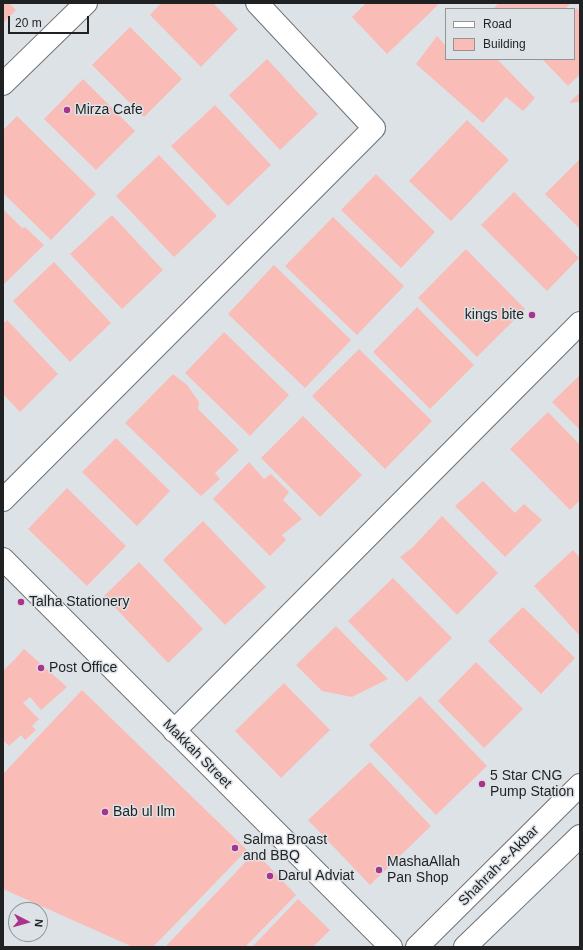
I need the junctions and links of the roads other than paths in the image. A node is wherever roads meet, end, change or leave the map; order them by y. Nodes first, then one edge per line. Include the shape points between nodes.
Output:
1 (86, 3) edge
2 (256, 3) edge
3 (3, 84) edge
4 (580, 323) edge
5 (3, 500) edge
6 (3, 559) edge
7 (174, 731) junction
8 (580, 785) edge
9 (580, 836) edge
10 (391, 947) edge
11 (417, 947) edge
12 (465, 947) edge

1 - 3 street
2 - 5 street via 374,128
4 - 7 street
6 - 7 street, Makkah Street
7 - 10 street, Makkah Street
8 - 11 street, Shahrah-e-Akbar
9 - 12 street

